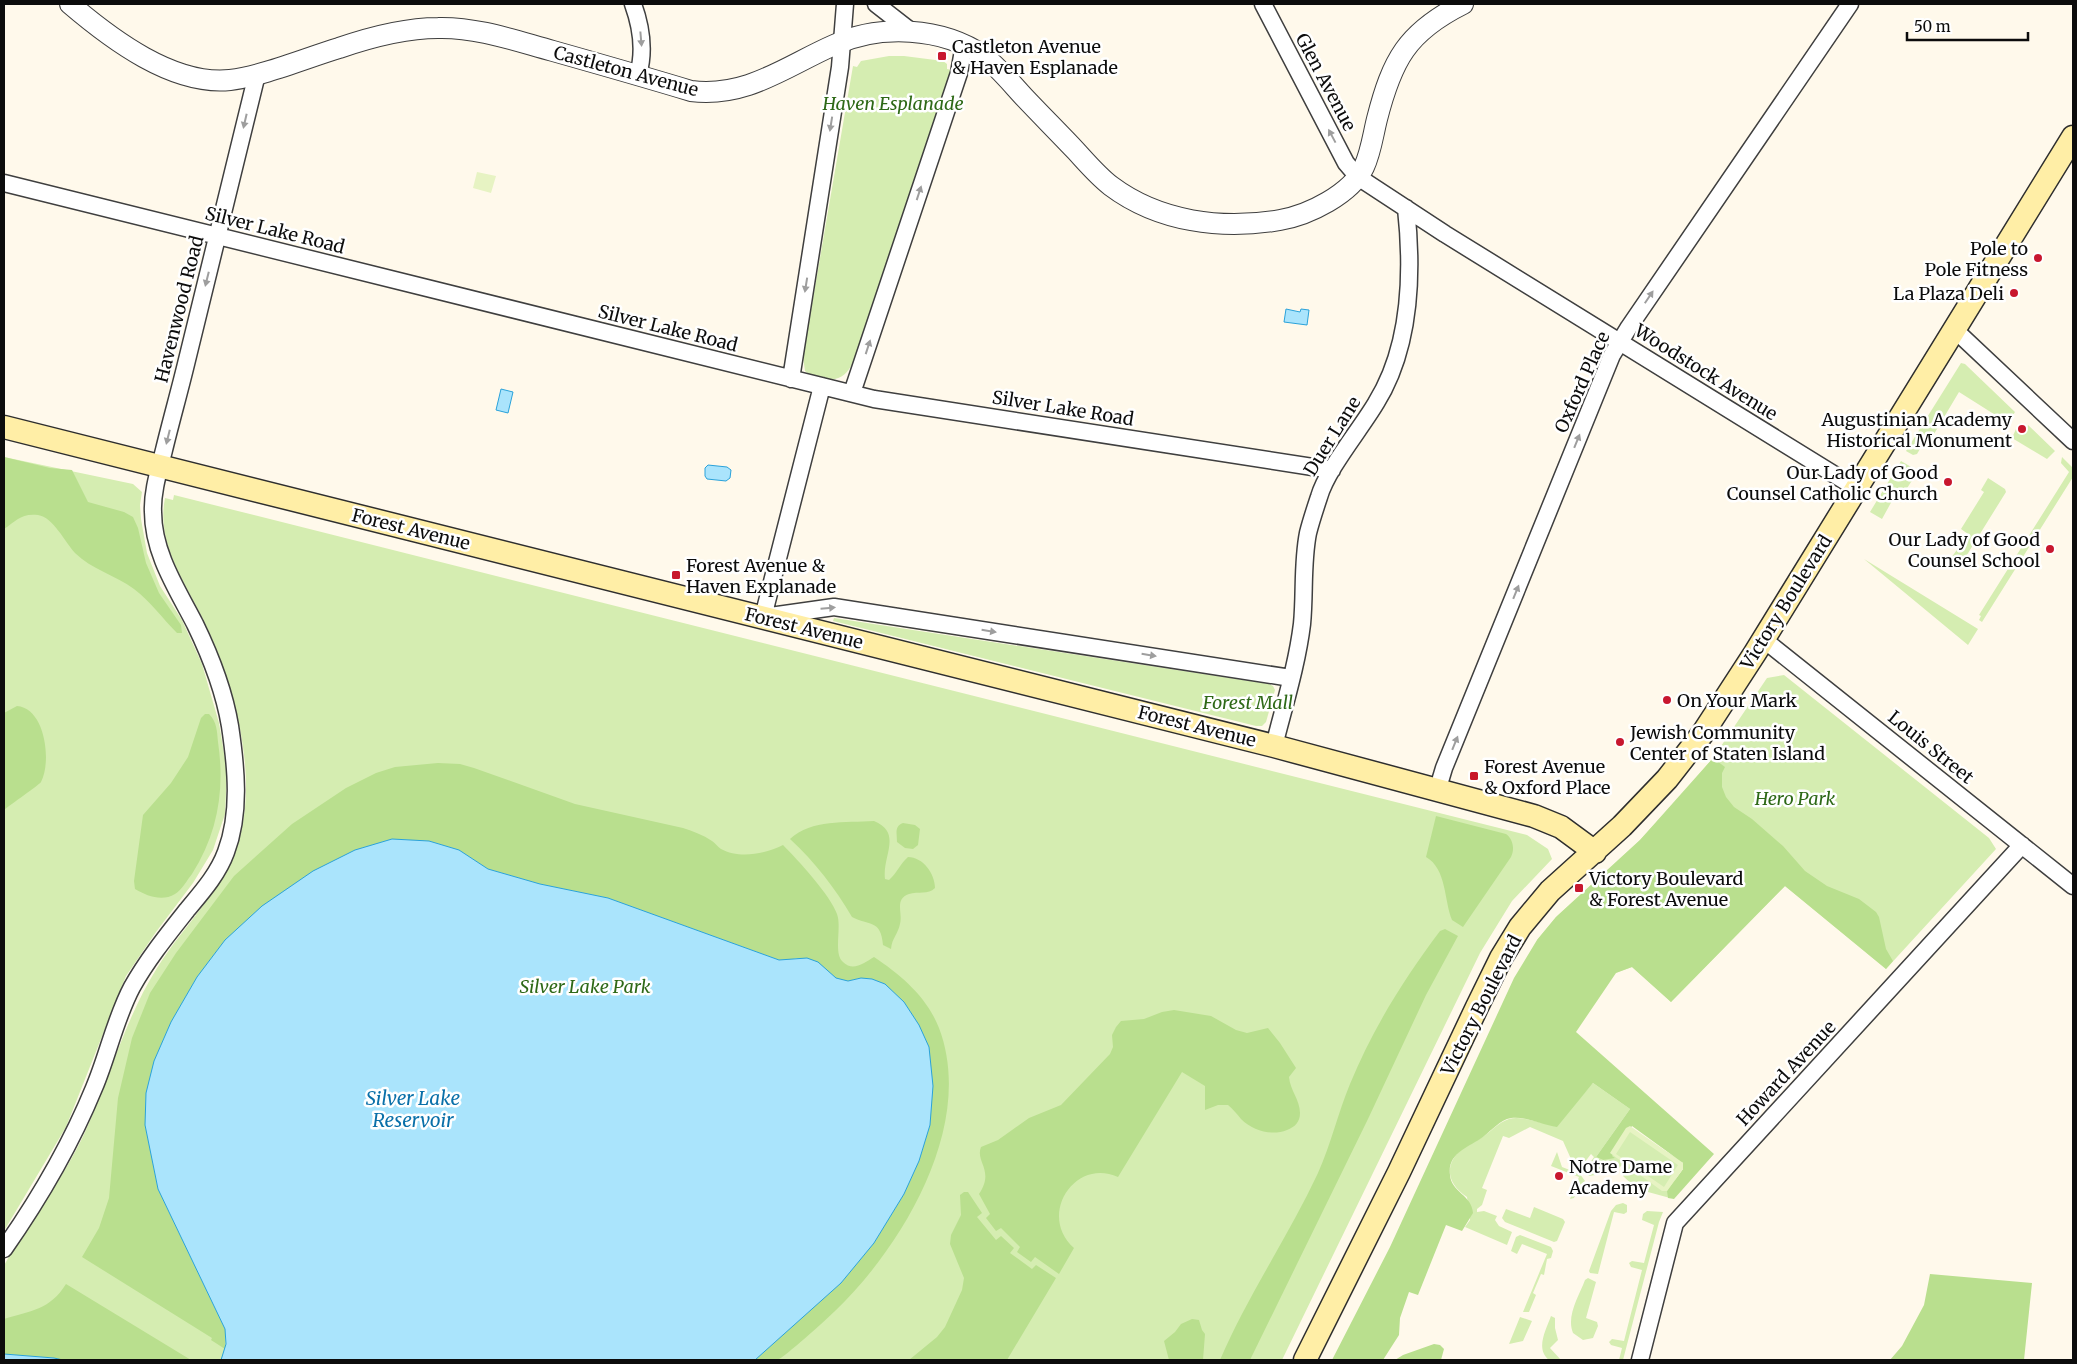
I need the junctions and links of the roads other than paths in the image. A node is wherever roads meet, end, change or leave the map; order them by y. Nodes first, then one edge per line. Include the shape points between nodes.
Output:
1 (70, 4) edge
2 (632, 4) edge
3 (845, 4) edge
4 (876, 4) edge
5 (1262, 4) edge
6 (1463, 4) edge
7 (1850, 4) edge
8 (912, 32) junction
9 (842, 41) junction
10 (964, 45) junction
11 (257, 74) junction
12 (638, 75) junction
13 (2073, 137) edge
14 (1358, 177) junction
15 (4, 183) edge
16 (1406, 208) junction
17 (218, 237) junction
18 (1954, 330) junction
19 (1619, 342) junction
20 (791, 379) junction
21 (822, 386) junction
22 (852, 394) junction
23 (4, 427) edge
24 (2073, 441) edge
25 (160, 467) junction
26 (1332, 470) junction
27 (1856, 488) junction
28 (763, 617) junction
29 (1763, 639) junction
30 (1291, 678) junction
31 (1274, 746) junction
32 (1438, 788) junction
33 (2022, 844) junction
34 (1595, 852) junction
35 (2073, 886) edge
36 (4, 1249) edge
37 (1305, 1360) edge
38 (1640, 1360) edge

1 - 11 street, Castleton Avenue via 113,37 175,72 215,80
2 -> 12 street via 639,21 642,47
3 - 9 street
4 - 8 street
14 -> 5 street, Glen Avenue via 1346,163
6 - 14 street, Castleton Avenue via 1421,30 1404,49 1387,82 1366,160
19 -> 7 street, Oxford Place
8 - 9 street, Castleton Avenue via 878,33
8 - 10 street, Castleton Avenue
9 - 12 street, Castleton Avenue via 771,76 726,91 691,91
9 -> 20 street
10 - 14 street, Castleton Avenue via 988,59 1102,178 1130,199 1156,211 1214,222 1284,220 1326,203
22 -> 10 street via 959,73
11 - 12 street, Castleton Avenue via 382,35 440,28 502,37
11 -> 17 street, Havenwood Road
13 - 18 main road, Victory Boulevard
14 - 16 street, Woodstock Avenue
15 - 17 street, Silver Lake Road
16 - 19 street, Woodstock Avenue
16 - 26 street, Duer Lane via 1408,260 1402,337 1393,368 1378,400
17 - 20 street, Silver Lake Road
17 -> 25 street, Havenwood Road
18 - 24 street
18 - 27 main road, Victory Boulevard
19 - 27 street, Woodstock Avenue
32 -> 19 street, Oxford Place
20 - 21 street, Silver Lake Road
21 - 22 street, Silver Lake Road
21 - 28 street
22 - 26 street, Silver Lake Road
23 - 25 main road, Forest Avenue
25 - 28 main road, Forest Avenue
25 - 36 street, Havenwood Road via 152,517 158,545 210,655 230,724 236,794 232,832 220,866 132,987 95,1087 73,1134
26 - 30 street, Duer Lane via 1320,493 1308,533 1302,624
27 - 29 main road, Victory Boulevard
28 -> 30 street via 834,606
28 - 31 main road, Forest Avenue
29 - 33 street, Louis Street
29 - 34 main road, Victory Boulevard via 1687,754 1646,803
30 - 31 street, Duer Lane
31 - 32 main road, Forest Avenue
32 - 34 main road, Forest Avenue via 1561,827
33 - 35 street, Louis Street
33 - 38 street, Howard Avenue via 1675,1223
34 - 37 main road, Victory Boulevard via 1550,891 1520,927 1502,958

